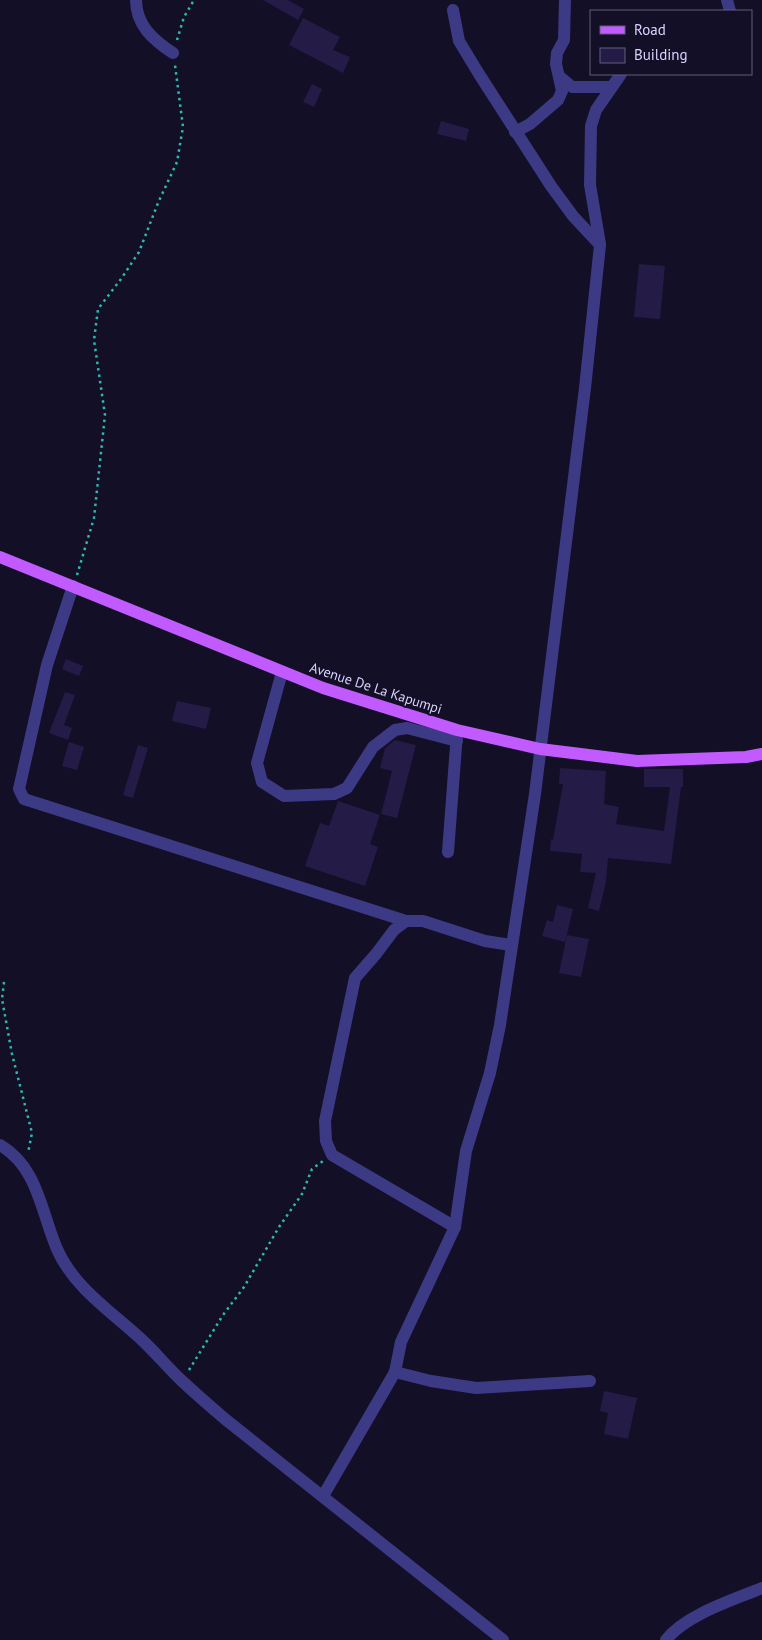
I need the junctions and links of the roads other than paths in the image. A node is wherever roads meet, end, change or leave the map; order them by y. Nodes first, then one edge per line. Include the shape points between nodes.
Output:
1 (136, 0) edge
2 (565, 0) edge
3 (453, 10) dead end
4 (173, 53) road end
5 (620, 75) edge
6 (559, 76) junction
7 (612, 86) junction
8 (515, 132) junction
9 (600, 245) junction
10 (0, 556) edge
11 (73, 586) junction
12 (282, 672) junction
13 (457, 735) junction
14 (540, 749) junction
15 (762, 754) edge
16 (448, 852) dead end
17 (406, 921) junction
18 (511, 944) junction
19 (0, 1145) edge
20 (454, 1227) junction
21 (394, 1372) junction
22 (590, 1381) dead end
23 (323, 1496) junction
24 (762, 1588) edge
25 (503, 1640) edge
26 (666, 1640) edge

1 - 4 street via 140,21 148,33
2 - 6 street via 564,40 556,64
3 - 8 street via 459,41
5 - 7 street
6 - 7 street via 572,87
6 - 8 street via 562,91 558,100 530,124
7 - 9 street via 596,110 591,126 590,185
8 - 9 street via 573,216
9 - 14 street
10 - 11 main road, Avenue De La Kapumpi
11 - 12 main road, Avenue De La Kapumpi
11 - 17 street via 48,665 28,747 19,789 24,799
12 - 13 main road, Avenue De La Kapumpi
12 - 13 street via 258,764 262,782 284,796 334,794 347,788 373,747 394,730 408,728
13 - 14 main road, Avenue De La Kapumpi
13 - 16 street
14 - 15 main road, Avenue De La Kapumpi via 636,761 746,758
14 - 18 street
17 - 18 street via 423,921 485,941
17 - 20 street via 394,930 355,978 324,1121 326,1141 332,1155
18 - 20 street via 500,1025 490,1073 466,1151
19 - 23 street via 24,1166 38,1192 57,1249 78,1282 225,1419
20 - 21 street via 401,1342
21 - 22 street via 476,1388
21 - 23 street
23 - 25 street
24 - 26 street via 706,1611 672,1632

